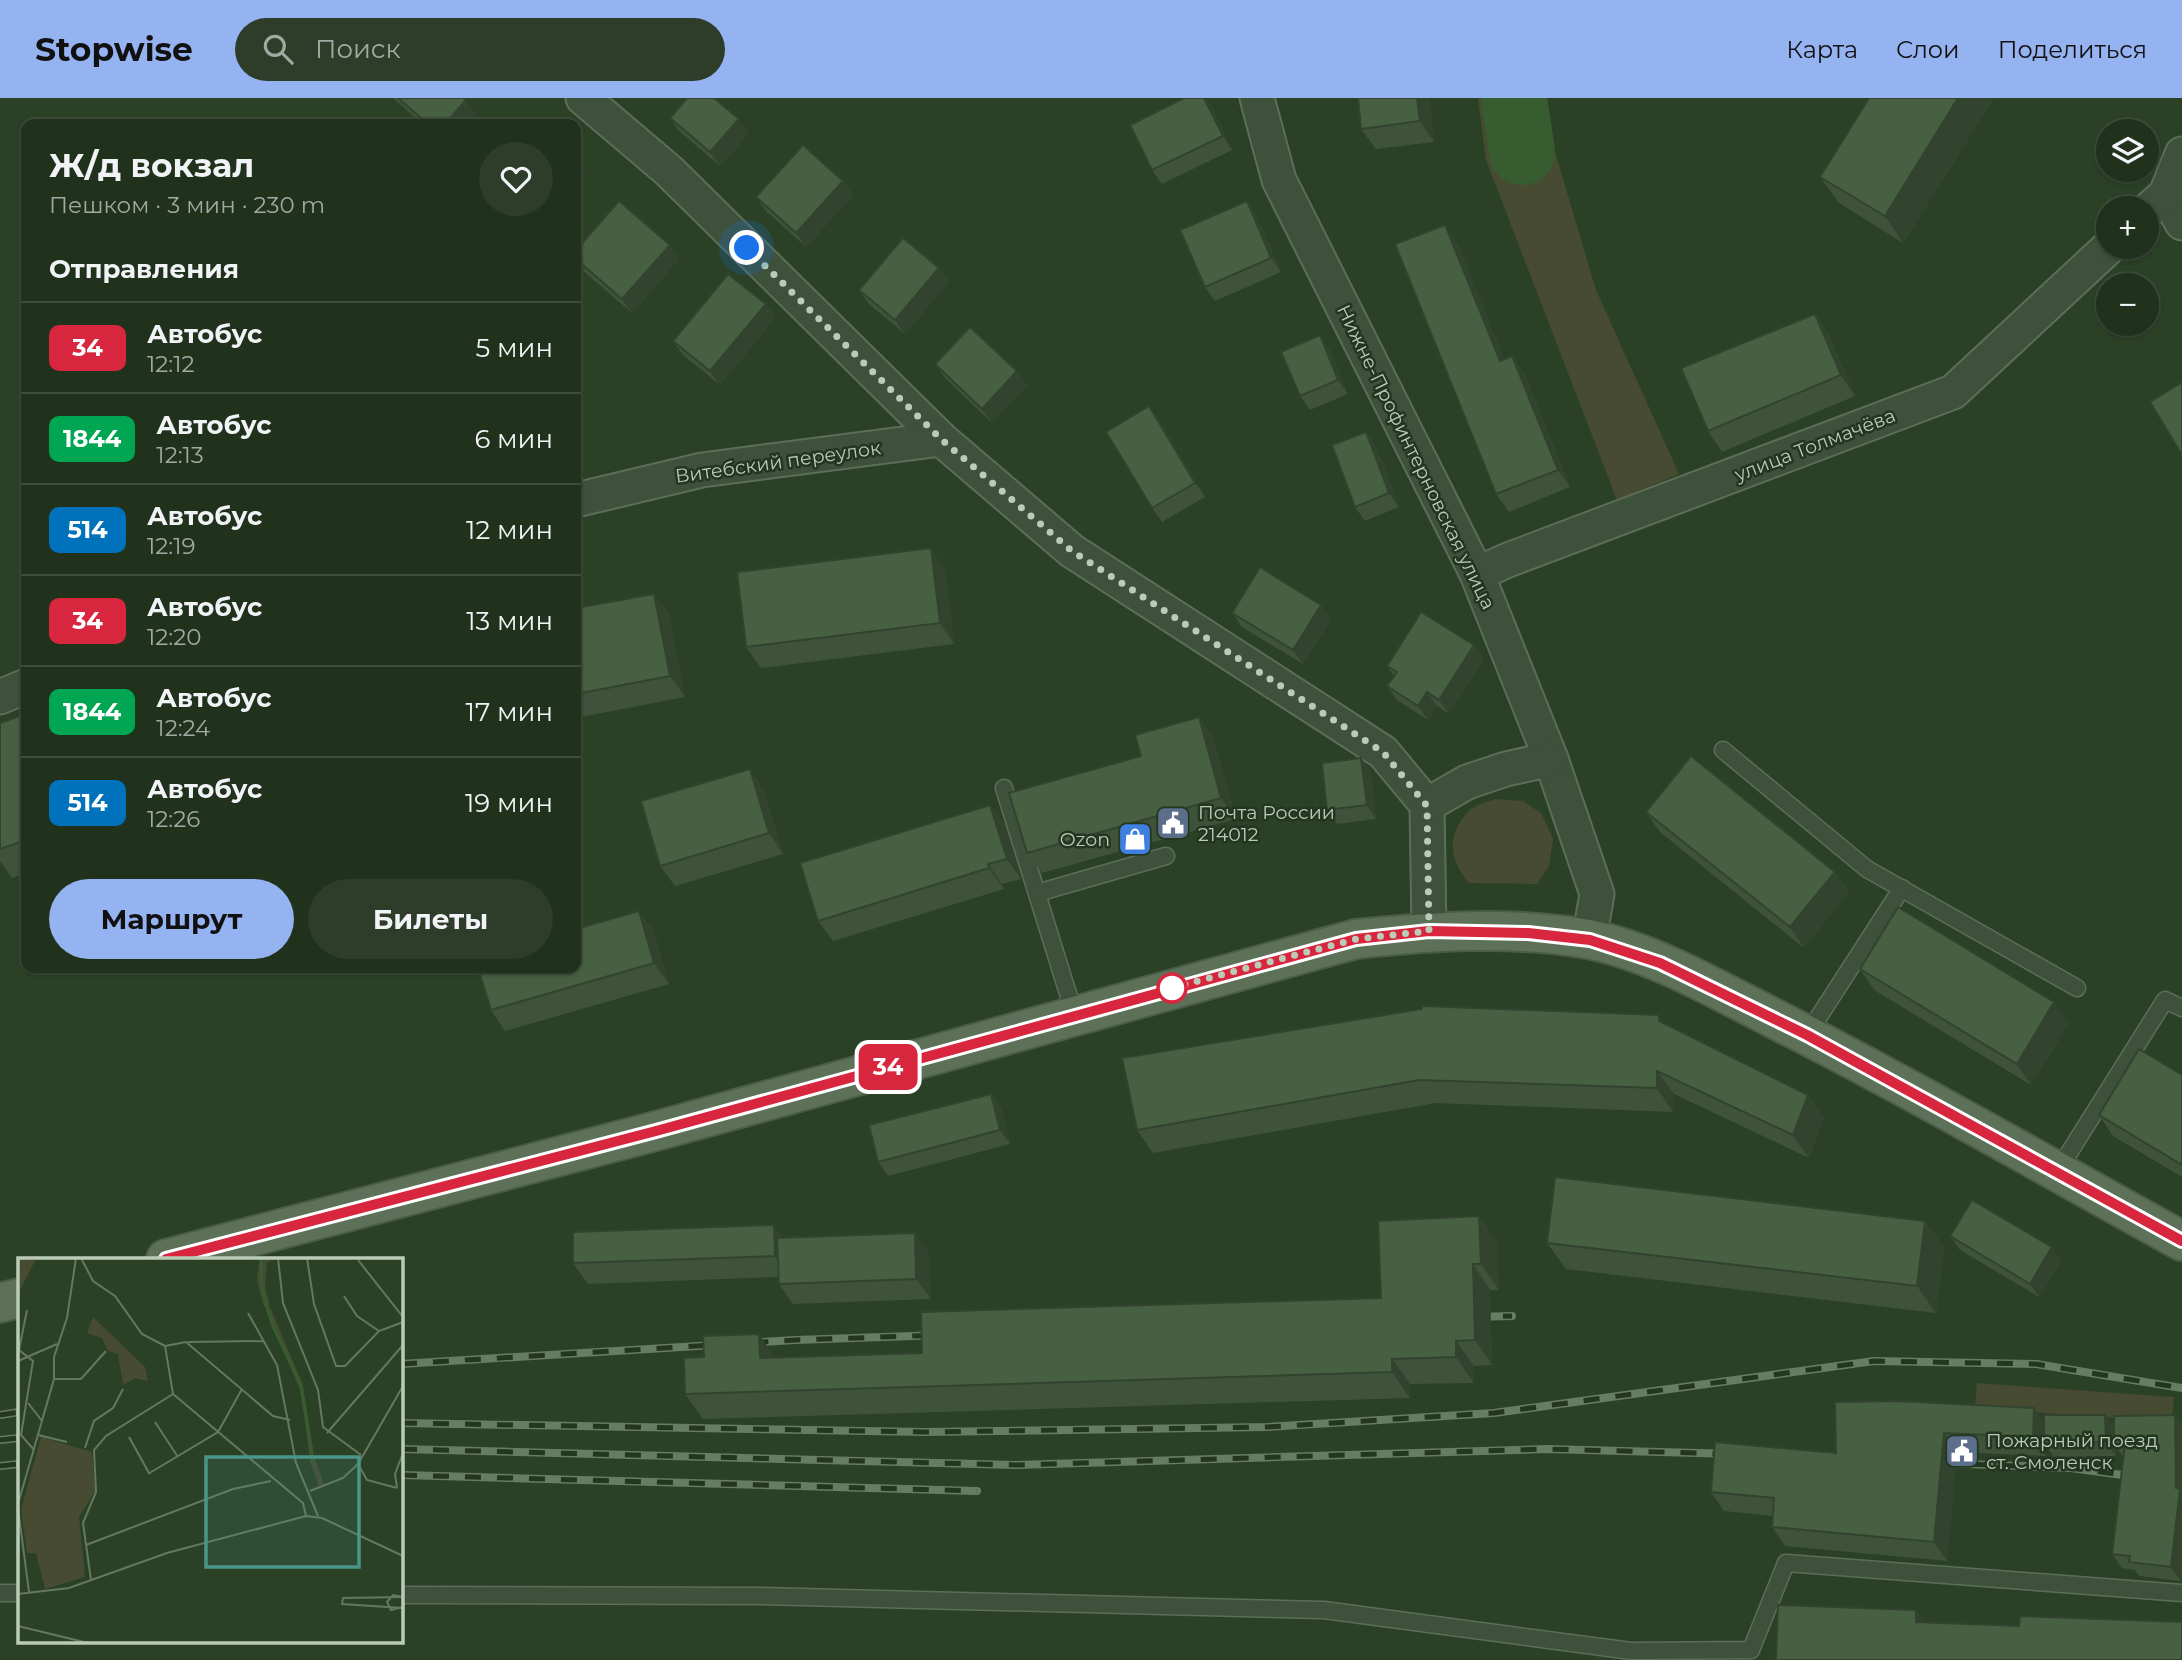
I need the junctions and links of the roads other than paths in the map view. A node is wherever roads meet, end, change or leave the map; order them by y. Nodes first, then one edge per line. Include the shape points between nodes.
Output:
1 (583, 98) edge
2 (1257, 98) edge
3 (2182, 154) edge
4 (2159, 199) edge
5 (2159, 205) edge
6 (2182, 223) edge
7 (2096, 259) edge
8 (941, 439) junction
9 (581, 499) edge
10 (1477, 575) junction
11 (21, 689) edge
12 (0, 697) edge
13 (1723, 750) dead end
14 (1551, 759) junction
15 (1004, 788) dead end
16 (1427, 806) junction
17 (1166, 856) dead end
18 (1902, 888) junction
19 (1037, 893) junction
20 (1429, 931) junction
21 (1590, 940) junction
22 (2077, 988) dead end
23 (2182, 1008) edge
24 (1075, 1016) junction
25 (1807, 1035) junction
26 (2057, 1172) junction
27 (2182, 1241) edge
28 (170, 1258) edge
29 (18, 1298) edge
30 (0, 1303) edge
31 (0, 1593) edge
32 (18, 1593) edge
33 (2182, 1593) edge
34 (402, 1595) edge

1 - 8 street via 669,171
2 - 10 street, Нижне-Профинтерновская улица via 1279,180
3 - 4 street
5 - 6 street
7 - 10 street, улица Толмачёва via 1953,393
8 - 9 street, Витебский переулок via 702,470
8 - 16 street via 1072,551 1383,752
10 - 14 street, Нижне-Профинтерновская улица
11 - 12 street
13 - 18 lane via 1867,869
14 - 16 street via 1467,782
14 - 21 street, Нижне-Профинтерновская улица via 1597,894
15 - 19 lane
16 - 20 street
17 - 19 lane
18 - 22 lane
18 - 25 lane
19 - 24 lane
20 - 21 main road via 1528,933
20 - 24 main road via 1356,939
21 - 25 main road via 1660,963
23 - 26 lane via 2165,1000
24 - 28 main road
25 - 26 main road
26 - 27 main road
29 - 30 main road
31 - 32 lane
33 - 34 lane via 1786,1563 1751,1650 1644,1651 1324,1610 761,1597

